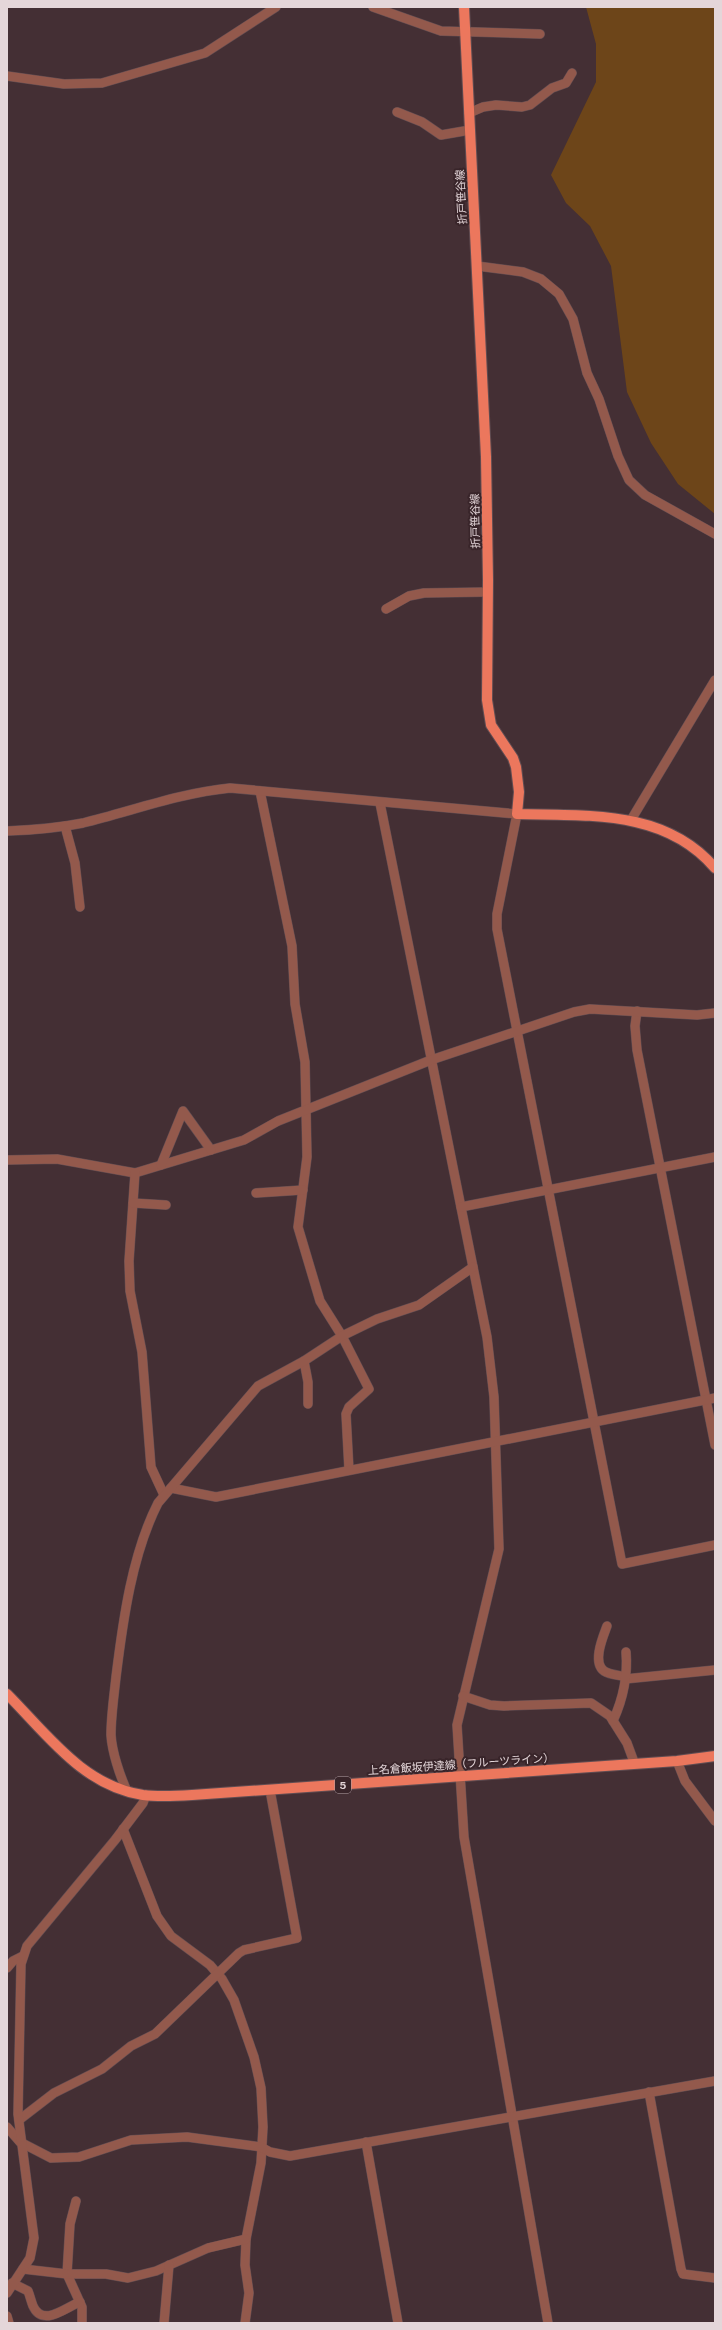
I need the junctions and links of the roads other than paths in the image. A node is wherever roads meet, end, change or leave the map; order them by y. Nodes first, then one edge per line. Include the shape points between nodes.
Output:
1 (276, 7) edge
2 (373, 7) edge
3 (464, 7) edge
4 (465, 31) junction
5 (540, 34) dead end
6 (572, 73) dead end
7 (7, 76) edge
8 (397, 112) dead end
9 (469, 113) junction
10 (470, 130) junction
11 (477, 266) junction
12 (715, 534) edge
13 (488, 592) junction
14 (386, 610) dead end
15 (715, 680) edge
16 (260, 791) junction
17 (380, 803) junction
18 (518, 814) junction
19 (631, 820) junction
20 (66, 826) junction
21 (7, 831) edge
22 (715, 868) edge
23 (80, 907) dead end
24 (637, 1011) junction
25 (715, 1013) edge
26 (518, 1031) junction
27 (431, 1060) junction
28 (306, 1112) junction
29 (211, 1150) junction
30 (715, 1157) edge
31 (7, 1160) edge
32 (161, 1166) junction
33 (660, 1168) junction
34 (135, 1173) junction
35 (548, 1188) junction
36 (303, 1190) junction
37 (256, 1193) dead end
38 (133, 1203) junction
39 (166, 1205) dead end
40 (461, 1207) junction
41 (473, 1267) junction
42 (342, 1336) junction
43 (304, 1361) junction
44 (715, 1398) edge
45 (705, 1400) junction
46 (308, 1404) dead end
47 (594, 1422) junction
48 (496, 1442) junction
49 (715, 1445) edge
50 (349, 1470) junction
51 (171, 1488) junction
52 (164, 1495) junction
53 (715, 1545) edge
54 (607, 1626) dead end
55 (626, 1652) dead end
56 (715, 1670) edge
57 (625, 1678) junction
58 (7, 1694) edge
59 (463, 1696) junction
60 (613, 1721) junction
61 (715, 1756) edge
62 (677, 1761) junction
63 (634, 1762) junction
64 (459, 1776) junction
65 (270, 1790) junction
66 (127, 1791) junction
67 (146, 1795) junction
68 (715, 1821) edge
69 (123, 1829) junction
70 (23, 1956) junction
71 (7, 1968) edge
72 (218, 1975) junction
73 (715, 2081) edge
74 (649, 2092) junction
75 (513, 2116) junction
76 (19, 2120) junction
77 (7, 2127) edge
78 (20, 2142) junction
79 (366, 2142) junction
80 (261, 2147) junction
81 (76, 2200) dead end
82 (246, 2239) junction
83 (169, 2266) junction
84 (22, 2269) junction
85 (67, 2274) junction
86 (715, 2278) edge
87 (12, 2283) junction
88 (7, 2293) edge
89 (80, 2302) junction
90 (7, 2316) edge
91 (9, 2323) edge
92 (82, 2323) edge
93 (164, 2323) edge
94 (245, 2323) edge
95 (398, 2323) edge
96 (548, 2323) edge

1 - 7 street via 205,53 102,83 64,84
2 - 4 street via 434,30
3 - 4 main road, 折戸笹谷線
4 - 5 street
4 - 9 main road, 折戸笹谷線
6 - 9 street via 566,83 552,88 530,105 522,107 496,104
8 - 10 street via 422,122 441,135
9 - 10 main road, 折戸笹谷線
10 - 11 main road, 折戸笹谷線
11 - 12 street via 523,272 541,279 559,294 573,319 587,373 599,399 625,474 645,495
11 - 13 main road, 折戸笹谷線 via 486,457
13 - 14 street via 424,593 409,596
13 - 18 main road, 折戸笹谷線 via 488,714 491,725 515,762 519,786
15 - 19 street
16 - 17 street
16 - 20 street via 230,788 204,791
16 - 28 street via 292,946 295,1004 305,1062
17 - 18 street
17 - 27 street
18 - 19 main road via 614,817
18 - 26 street via 497,929
19 - 22 main road via 681,839
20 - 21 street
20 - 23 street via 76,863
24 - 25 street via 697,1016
24 - 26 street via 590,1009
24 - 33 street via 637,1050
26 - 27 street
26 - 35 street
27 - 28 street
27 - 40 street
28 - 29 street via 278,1121 244,1140
28 - 36 street via 307,1157
29 - 32 street
29 - 32 street via 183,1111
30 - 33 street
31 - 34 street via 57,1159
32 - 34 street
33 - 35 street
33 - 45 street
34 - 38 street
35 - 40 street
35 - 47 street
36 - 37 street
36 - 42 street via 298,1227 320,1301
38 - 39 street
38 - 52 street via 130,1291 142,1352 151,1467
40 - 41 street
41 - 42 street via 419,1305 377,1319
41 - 48 street via 487,1337
42 - 43 street
42 - 50 street via 369,1389 349,1407 346,1414
43 - 46 street via 308,1382
43 - 51 street via 252,1391
44 - 45 street
45 - 47 street
45 - 49 street
47 - 48 street
47 - 53 street via 622,1564
48 - 50 street
48 - 59 street via 498,1549
50 - 51 street via 216,1497
51 - 52 street
52 - 66 street via 148,1523 121,1638 111,1736
54 - 57 street via 598,1658 600,1667 606,1672
55 - 57 street via 628,1670
56 - 57 street
57 - 60 street via 621,1705
58 - 66 main road, 上名倉飯坂伊達線（フルーツライン） / 5 via 85,1772 100,1782
59 - 60 street via 490,1705 504,1706 591,1703
59 - 64 street via 457,1725
60 - 63 street via 627,1743
61 - 62 main road, 上名倉飯坂伊達線（フルーツライン） / 5
62 - 63 main road, 上名倉飯坂伊達線（フルーツライン） / 5
62 - 68 street via 685,1781
63 - 64 main road, 上名倉飯坂伊達線（フルーツライン） / 5
64 - 65 main road, 上名倉飯坂伊達線（フルーツライン） / 5
64 - 75 street via 464,1837
65 - 67 main road, 上名倉飯坂伊達線（フルーツライン） / 5 via 192,1796
65 - 72 street via 297,1938 244,1950
66 - 67 main road, 上名倉飯坂伊達線（フルーツライン） / 5
67 - 69 street
69 - 70 street via 27,1946
69 - 72 street via 157,1916 171,1936
70 - 71 street
70 - 76 street via 19,1996
72 - 76 street via 155,2034 131,2046 102,2069 54,2093
72 - 80 street via 234,2000 254,2057 261,2088
73 - 74 street
74 - 75 street
74 - 86 street via 681,2269 683,2274
75 - 79 street
75 - 96 street
76 - 78 street
77 - 78 street
78 - 80 street via 50,2158 94,2154 131,2140 187,2137
78 - 84 street via 34,2238 30,2258
79 - 80 street via 290,2156 270,2152
79 - 95 street
80 - 82 street via 261,2163
81 - 85 street via 70,2224
82 - 83 street via 208,2248
82 - 94 street via 245,2265 249,2293
83 - 85 street via 142,2276 128,2278 106,2274
83 - 93 street
84 - 85 street
84 - 87 street
85 - 89 street
87 - 88 street
87 - 89 street via 28,2291 33,2306 44,2316 59,2313
89 - 92 street
90 - 91 street

